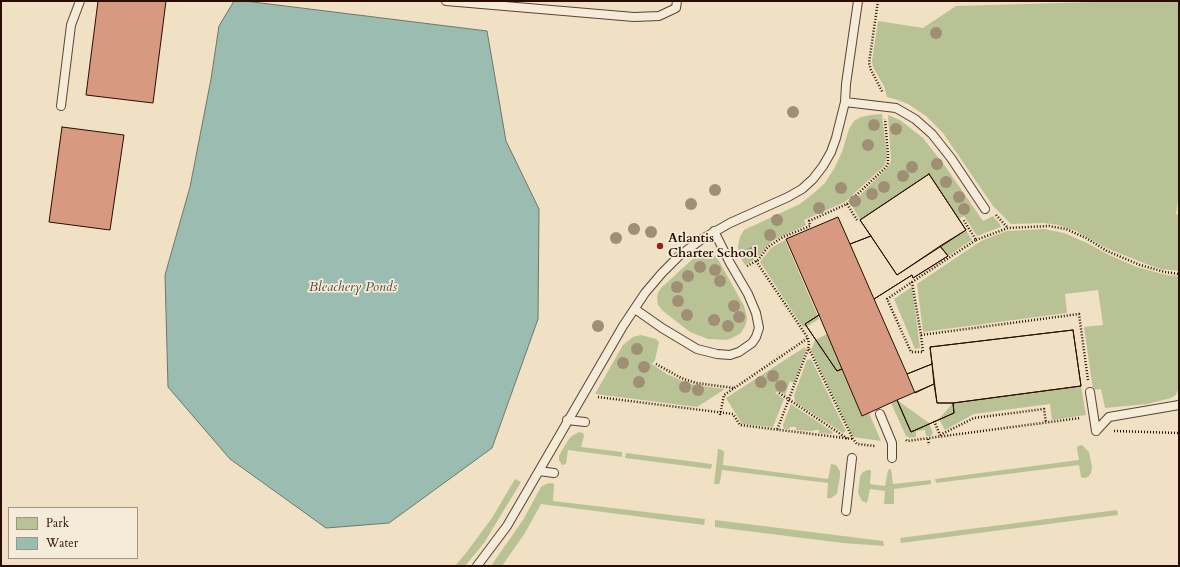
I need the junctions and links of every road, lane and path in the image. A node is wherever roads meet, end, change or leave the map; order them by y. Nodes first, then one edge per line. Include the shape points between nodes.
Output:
1 (80, 1) edge
2 (446, 1) edge
3 (677, 1) edge
4 (858, 1) edge
5 (878, 1) edge
6 (883, 94) dead end
7 (844, 102) junction
8 (61, 106) dead end
9 (885, 117) dead end
10 (848, 204) junction
11 (985, 209) dead end
12 (963, 219) dead end
13 (857, 220) dead end
14 (714, 231) junction
15 (976, 240) junction
16 (756, 261) junction
17 (746, 266) dead end
18 (1179, 274) edge
19 (912, 282) junction
20 (635, 309) junction
21 (921, 335) junction
22 (808, 338) junction
23 (808, 348) junction
24 (656, 364) dead end
25 (734, 388) junction
26 (1090, 392) joint
27 (779, 393) dead end
28 (594, 396) dead end
29 (789, 400) junction
30 (1179, 405) edge
31 (720, 414) junction
32 (880, 414) dead end
33 (1081, 418) dead end
34 (567, 420) junction
35 (934, 421) dead end
36 (585, 422) dead end
37 (1046, 423) junction
38 (777, 430) junction
39 (1096, 431) junction
40 (1179, 433) edge
41 (940, 436) junction
42 (903, 438) dead end
43 (928, 438) junction
44 (848, 439) junction
45 (852, 439) junction
46 (929, 445) dead end
47 (875, 446) dead end
48 (852, 458) dead end
49 (892, 458) dead end
50 (539, 471) junction
51 (554, 473) dead end
52 (846, 511) dead end
53 (477, 566) edge

1 - 8 lane via 71,25
2 - 3 lane via 634,17 659,16 676,8
4 - 7 lane
5 - 6 path via 869,63
7 - 11 lane via 896,108 915,119 932,134 951,158
7 - 14 lane via 831,152 813,179 788,197
9 - 10 path via 888,163
10 - 13 path
10 - 16 path via 809,222 810,226 783,237 768,247
12 - 15 path
14 - 20 lane via 679,256 645,293
14 - 20 lane via 756,313 759,328 752,343 730,355 697,349
15 - 18 path via 1008,228 1049,226 1086,238 1107,251 1140,265
15 - 19 path
16 - 17 path
16 - 22 path
19 - 21 path
19 - 21 path via 887,299 911,352 923,352
20 - 34 lane via 622,326
21 - 26 path via 1079,314
22 - 23 path
22 - 25 path
23 - 29 path
23 - 45 path
24 - 25 path via 696,383
25 - 31 path via 724,395
26 - 39 lane
27 - 29 path
28 - 31 path
29 - 38 path
29 - 44 path
30 - 39 lane via 1109,417
31 - 38 path via 733,414 740,426
32 - 49 lane via 892,444
33 - 37 path
34 - 36 lane
34 - 50 lane
35 - 41 path
37 - 41 path
37 - 41 path via 1044,409 974,418
38 - 44 path
39 - 40 path
41 - 43 path
42 - 43 path via 907,441
43 - 46 path
44 - 45 path
45 - 47 path via 857,444
48 - 52 lane
50 - 51 lane
50 - 53 lane via 506,526

